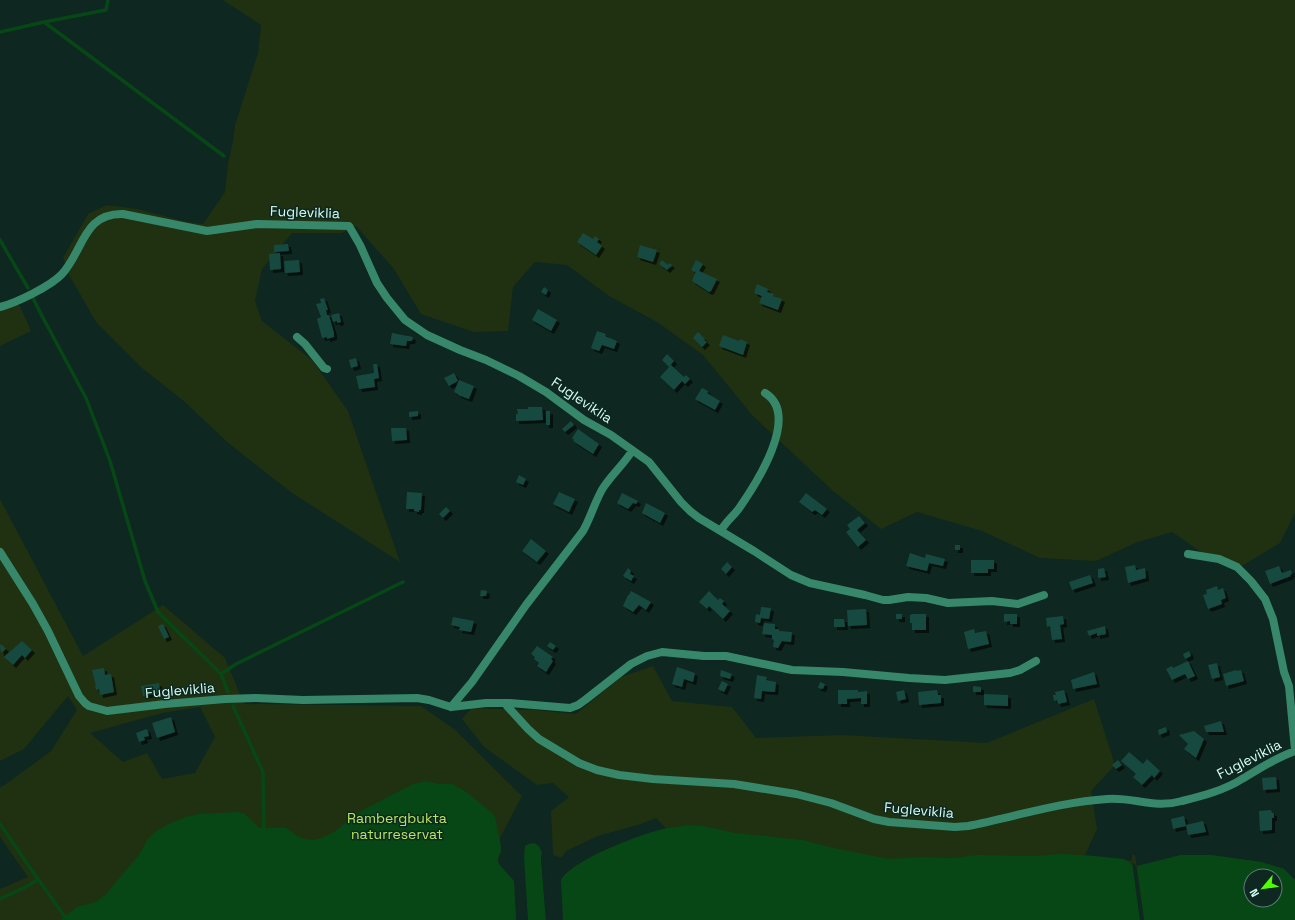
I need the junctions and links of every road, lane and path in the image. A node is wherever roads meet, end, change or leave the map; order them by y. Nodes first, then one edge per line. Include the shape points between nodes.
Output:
1 (0, 307) edge
2 (297, 337) dead end
3 (328, 369) dead end
4 (766, 393) dead end
5 (632, 451) junction
6 (721, 531) junction
7 (0, 552) edge
8 (1188, 554) dead end
9 (1044, 595) dead end
10 (1036, 661) dead end
11 (506, 704) junction
12 (451, 707) junction
13 (1295, 750) edge

1 - 5 street, Fugleviklia via 35,292 58,278 68,266 90,227 97,220 109,215 122,214 207,231 257,224 349,226 377,283 405,320 432,337 531,383
2 - 3 street via 324,368
4 - 6 street via 778,408 779,424 774,445 741,506
5 - 6 street, Fugleviklia via 649,462 690,511
5 - 12 street via 609,478 579,536
6 - 9 street, Fugleviklia via 791,575 883,600 908,596 948,603 992,601 1018,604
7 - 12 street, Fugleviklia via 48,631 79,696 85,703 96,708 107,711 256,698 405,698 429,700
8 - 13 street, Fugleviklia via 1219,559 1237,567 1265,599 1274,619 1289,686
10 - 11 street, Fugleviklia via 1010,674 945,680 792,670 726,656 662,652 631,664 574,707
11 - 12 street, Fugleviklia via 486,703
11 - 13 street, Fugleviklia via 539,740 579,764 597,770 628,776 734,784 831,803 874,819 955,827 1058,806 1108,799 1159,804 1181,802 1234,784 1269,762

